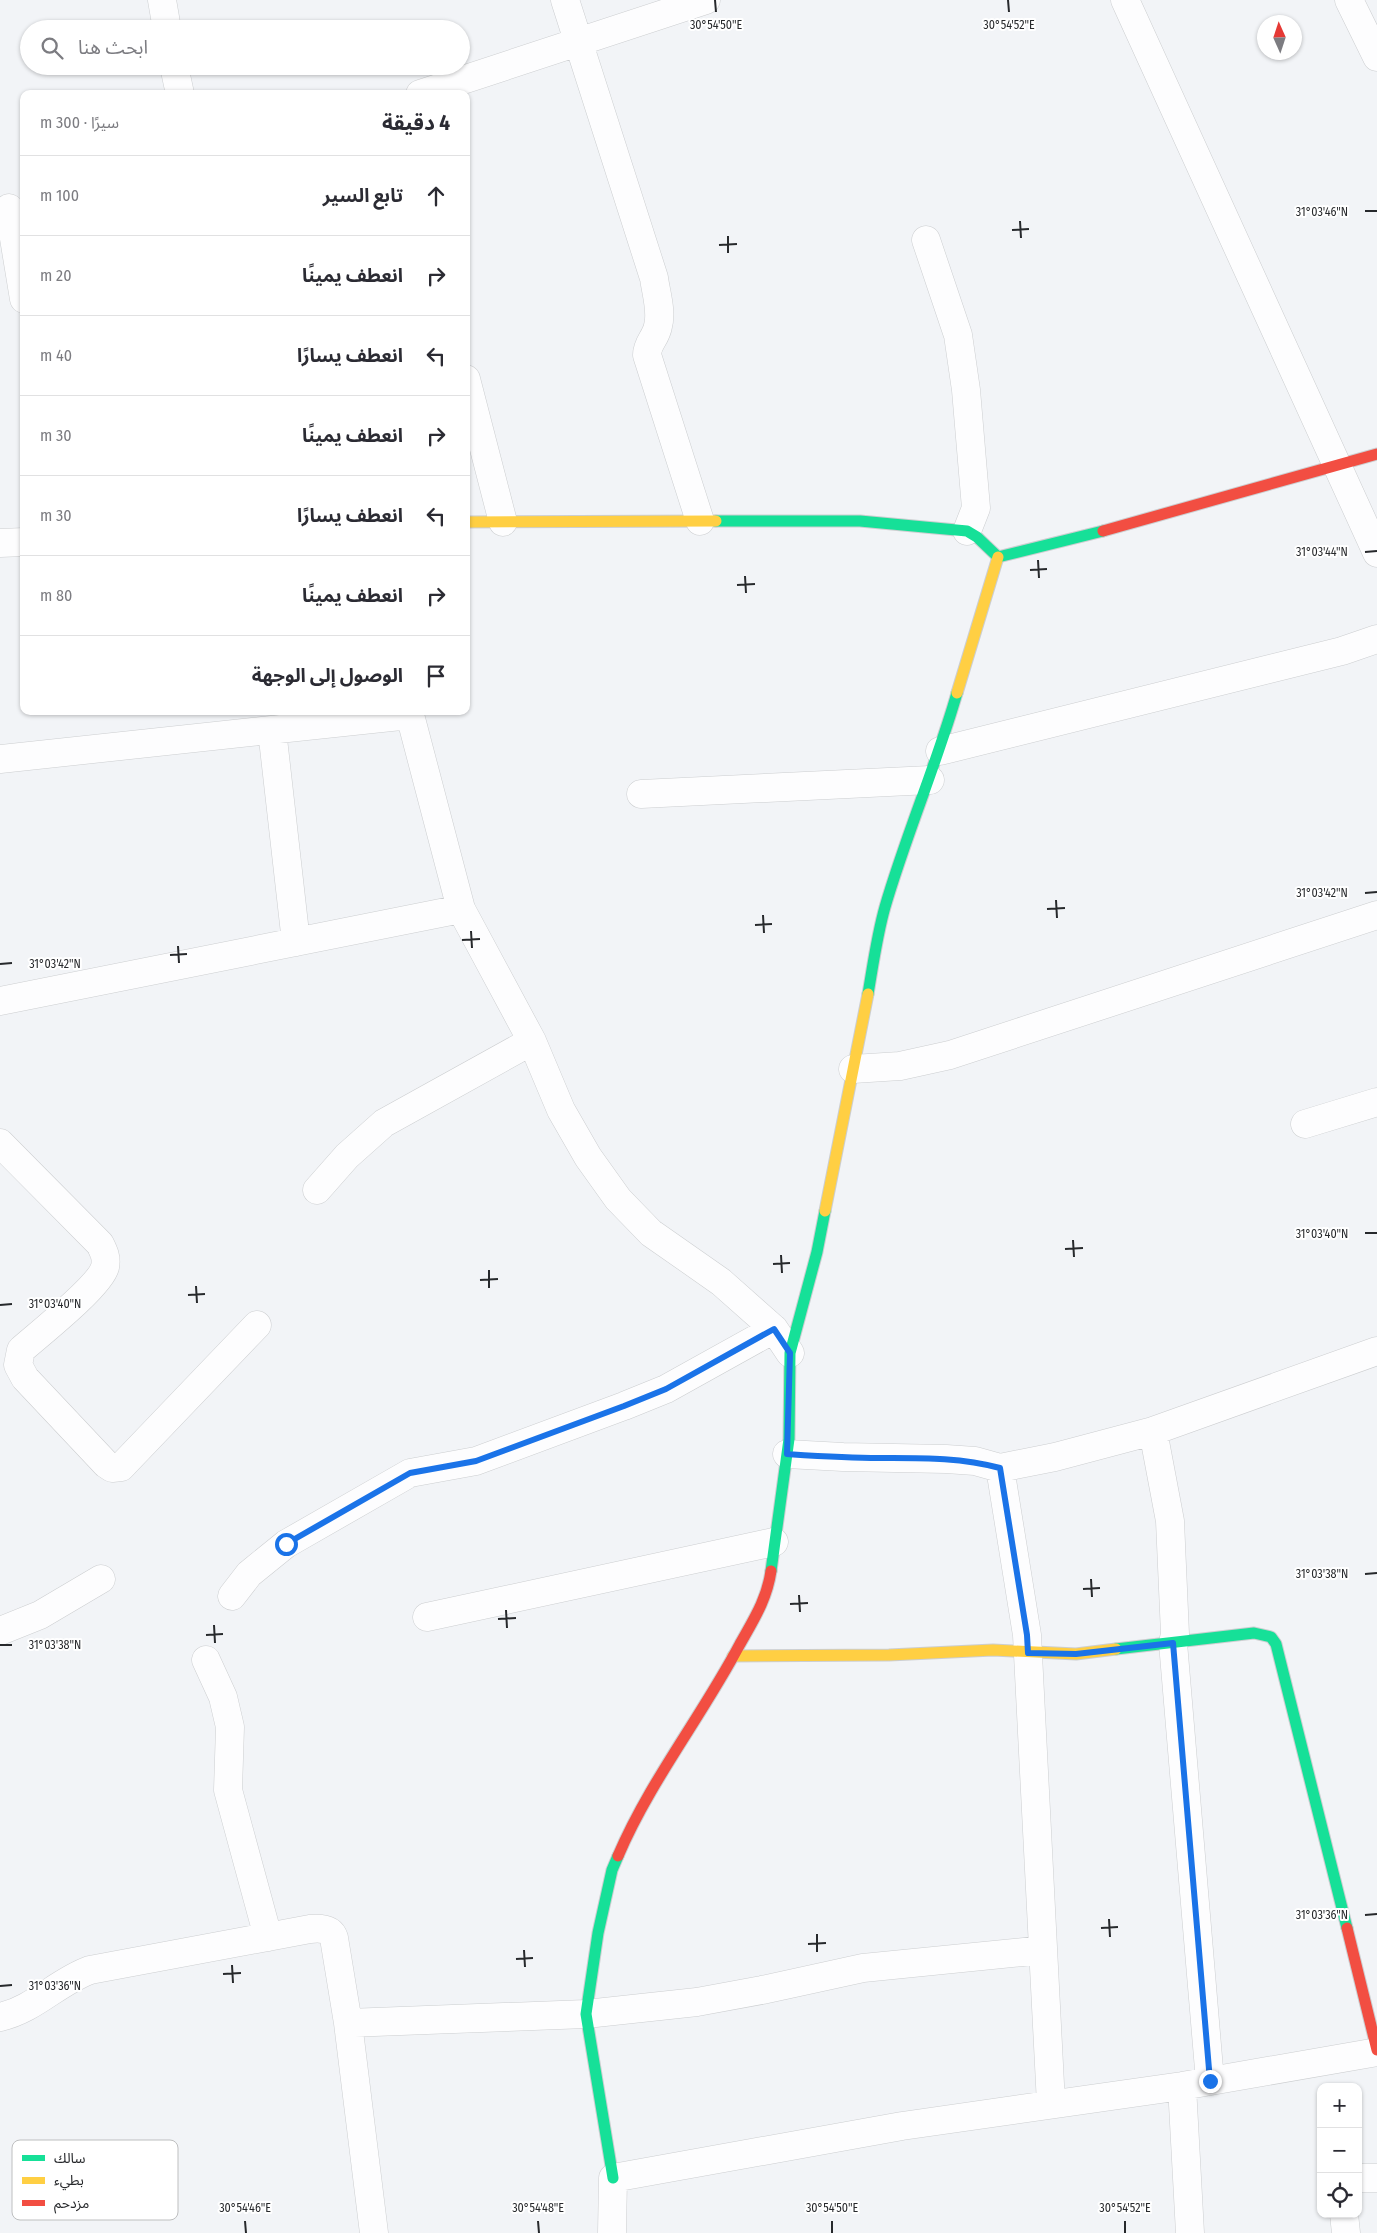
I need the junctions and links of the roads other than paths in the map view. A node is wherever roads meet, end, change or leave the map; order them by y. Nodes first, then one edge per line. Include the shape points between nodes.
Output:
1 (162, 0) edge
2 (565, 0) edge
3 (706, 0) edge
4 (1125, 0) edge
5 (1349, 0) edge
6 (165, 20) edge
7 (578, 43) junction
8 (1377, 57) edge
9 (176, 75) edge
10 (179, 90) edge
11 (432, 90) edge
12 (11, 208) edge
13 (926, 240) dead end
14 (20, 271) edge
15 (470, 394) edge
16 (1377, 454) edge
17 (1336, 465) junction
18 (700, 521) junction
19 (470, 522) edge
20 (503, 522) junction
21 (967, 531) junction
22 (0, 542) edge
23 (20, 542) edge
24 (1377, 553) edge
25 (998, 557) junction
26 (1377, 639) edge
27 (393, 715) edge
28 (410, 715) edge
29 (272, 730) junction
30 (940, 751) junction
31 (0, 759) edge
32 (930, 780) junction
33 (641, 794) dead end
34 (461, 909) junction
35 (1377, 915) edge
36 (296, 942) junction
37 (0, 1001) edge
38 (532, 1042) junction
39 (853, 1069) junction
40 (1377, 1102) edge
41 (1305, 1124) dead end
42 (0, 1144) edge
43 (317, 1190) dead end
44 (257, 1325) dead end
45 (774, 1329) junction
46 (1377, 1352) edge
47 (790, 1353) junction
48 (1153, 1431) junction
49 (787, 1454) junction
50 (1000, 1468) junction
51 (774, 1542) junction
52 (101, 1579) dead end
53 (232, 1596) dead end
54 (427, 1617) dead end
55 (0, 1631) edge
56 (1173, 1643) junction
57 (1028, 1653) junction
58 (733, 1656) junction
59 (206, 1660) dead end
60 (268, 1937) junction
61 (1043, 1950) junction
62 (586, 2014) junction
63 (0, 2017) edge
64 (348, 2023) junction
65 (1377, 2051) edge
66 (1210, 2081) junction
67 (1182, 2086) junction
68 (1051, 2104) junction
69 (613, 2178) junction
70 (1362, 2178) edge
71 (1377, 2178) edge
72 (1344, 2218) edge
73 (374, 2233) edge
74 (612, 2233) edge
75 (1190, 2233) edge
76 (1346, 2233) edge

1 - 6 street
2 - 7 street
3 - 7 street
4 - 17 street
5 - 8 street
7 - 11 street
7 - 18 street via 654,278 658,326 648,344 647,356
9 - 10 street
12 - 14 street
13 - 21 street via 958,335 966,390 976,499
15 - 20 street
16 - 17 street
17 - 24 street
17 - 25 street
18 - 20 street
18 - 21 street via 860,521
19 - 20 street
21 - 25 street
22 - 23 street
25 - 30 street
26 - 30 street
27 - 29 street
28 - 34 street
29 - 31 street
29 - 36 street
30 - 32 street
32 - 33 street
32 - 39 street via 909,830 884,910
34 - 36 street
34 - 38 street
35 - 39 street via 950,1054 900,1066
36 - 37 street
38 - 43 street via 384,1123 347,1156
38 - 45 street via 561,1110 618,1200 651,1233 721,1282
39 - 47 street via 817,1252
40 - 41 street
42 - 44 street via 100,1244 106,1256 104,1268 94,1283 21,1350 18,1361 25,1378 106,1464 116,1468 121,1466
45 - 47 street
45 - 53 street via 666,1389 624,1406 476,1461 410,1473 286,1544 249,1574
46 - 48 street
47 - 49 street
48 - 50 street
48 - 56 street via 1170,1521
49 - 50 street via 946,1459 976,1461
49 - 51 street
50 - 57 street
51 - 54 street
51 - 58 street via 768,1592
52 - 55 street via 40,1615
56 - 57 street via 1076,1654
56 - 65 street via 1259,1633 1274,1638
56 - 66 street
57 - 58 street via 993,1650 889,1655
57 - 61 street
58 - 62 street via 632,1823 612,1870 598,1933
59 - 60 street via 223,1697 231,1746 228,1790
60 - 63 street via 90,1970 76,1975 26,2009
60 - 64 street via 310,1929 332,1933
61 - 62 street via 863,1968 697,2002
61 - 68 street
62 - 64 street
62 - 69 street
64 - 73 street
65 - 66 street
66 - 67 street
67 - 68 street
67 - 75 street
68 - 69 street via 902,2126
69 - 74 street
70 - 71 street
72 - 76 street

